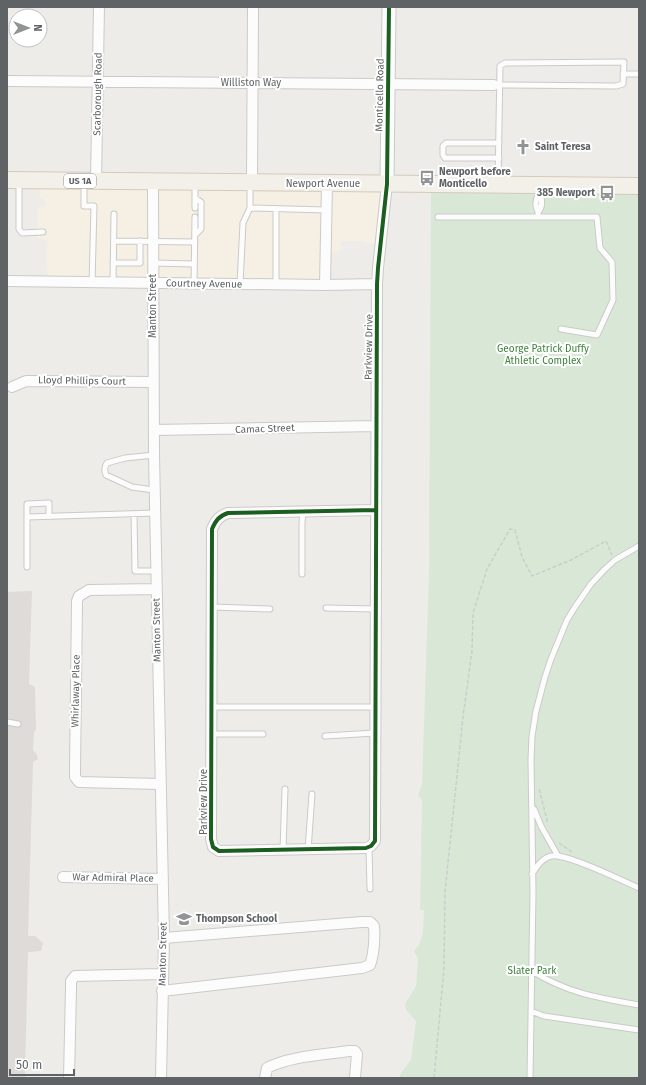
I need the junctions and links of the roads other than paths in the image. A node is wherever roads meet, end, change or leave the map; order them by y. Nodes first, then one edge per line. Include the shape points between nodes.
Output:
1 (99, 7) edge
2 (253, 7) edge
3 (389, 7) edge
4 (623, 74) junction
5 (639, 74) edge
6 (7, 81) edge
7 (98, 82) junction
8 (252, 82) junction
9 (388, 84) junction
10 (497, 85) junction
11 (499, 143) junction
12 (499, 158) junction
13 (13, 180) edge
14 (90, 181) junction
15 (153, 182) junction
16 (251, 183) junction
17 (327, 184) junction
18 (387, 184) junction
19 (498, 185) junction
20 (639, 186) edge
21 (195, 190) junction
22 (539, 190) junction
23 (193, 208) dead end
24 (250, 208) junction
25 (276, 209) junction
26 (326, 210) junction
27 (114, 214) dead end
28 (538, 214) junction
29 (438, 216) dead end
30 (193, 217) dead end
31 (43, 232) dead end
32 (195, 235) junction
33 (114, 241) junction
34 (140, 241) junction
35 (153, 241) junction
36 (195, 242) junction
37 (113, 263) junction
38 (153, 263) junction
39 (194, 264) junction
40 (7, 281) edge
41 (92, 282) junction
42 (113, 283) junction
43 (153, 284) junction
44 (194, 284) junction
45 (240, 284) junction
46 (377, 284) junction
47 (276, 285) junction
48 (325, 285) junction
49 (561, 330) dead end
50 (153, 382) junction
51 (12, 387) dead end
52 (376, 426) junction
53 (154, 430) junction
54 (154, 455) junction
55 (154, 490) junction
56 (376, 510) junction
57 (303, 512) junction
58 (155, 513) junction
59 (134, 514) junction
60 (49, 516) junction
61 (27, 517) junction
62 (639, 546) edge
63 (27, 567) dead end
64 (156, 571) junction
65 (302, 574) dead end
66 (156, 589) junction
67 (212, 607) junction
68 (326, 608) dead end
69 (270, 609) dead end
70 (376, 609) junction
71 (212, 707) junction
72 (376, 707) junction
73 (7, 722) edge
74 (18, 724) dead end
75 (375, 733) junction
76 (212, 734) junction
77 (263, 734) dead end
78 (325, 736) dead end
79 (160, 784) junction
80 (285, 790) dead end
81 (312, 794) dead end
82 (532, 806) junction
83 (369, 847) junction
84 (283, 850) junction
85 (308, 850) junction
86 (558, 856) junction
87 (532, 874) junction
88 (63, 877) dead end
89 (163, 879) junction
90 (639, 888) edge
91 (370, 889) dead end
92 (164, 938) junction
93 (532, 971) junction
94 (162, 974) junction
95 (162, 990) junction
96 (639, 1004) edge
97 (531, 1011) junction
98 (639, 1030) edge
99 (69, 1078) edge
100 (161, 1078) edge
101 (265, 1078) edge
102 (355, 1078) edge
103 (530, 1078) edge

1 - 7 street, Scarborough Road
2 - 8 street
3 - 9 street, Monticello Road
4 - 5 lane
4 - 10 lane via 623,84 616,86
4 - 10 lane via 624,62 505,63 500,66
6 - 7 street, Williston Way
7 - 8 street, Williston Way
7 - 14 street, Scarborough Road
8 - 9 street, Williston Way
8 - 16 street
9 - 10 street, Williston Way
9 - 18 street, Monticello Road
10 - 11 lane
11 - 12 lane
11 - 12 lane via 446,143 443,146 443,155 445,158
12 - 19 lane
13 - 14 main road, Newport Avenue / US 1A
13 - 31 lane via 18,230 22,233
14 - 15 main road, Newport Avenue / US 1A
14 - 41 lane via 84,206 94,206
15 - 21 main road, Newport Avenue / US 1A
15 - 35 street, Manton Street
16 - 17 main road, Newport Avenue / US 1A
16 - 21 main road, Newport Avenue / US 1A
16 - 24 lane
17 - 18 main road, Newport Avenue / US 1A
17 - 26 street
18 - 19 main road, Newport Avenue / US 1A
18 - 46 street, Parkview Drive
19 - 22 main road, Newport Avenue / US 1A
20 - 22 main road, Newport Avenue / US 1A
21 - 23 lane
21 - 32 lane via 201,202 201,230
22 - 28 lane via 542,199
24 - 25 lane
24 - 45 lane via 243,224
25 - 26 lane
25 - 47 lane
26 - 48 street
27 - 33 lane
28 - 29 lane
28 - 49 lane via 597,217 600,248 612,262 613,300 597,335
30 - 32 lane
32 - 36 lane
33 - 34 lane
33 - 37 lane
34 - 35 lane
34 - 37 lane via 140,263
35 - 36 lane
35 - 38 street, Manton Street
36 - 39 lane
37 - 42 lane
38 - 39 lane
38 - 43 street, Manton Street
39 - 44 lane
40 - 41 street, Courtney Avenue
41 - 42 street, Courtney Avenue
42 - 43 street, Courtney Avenue
43 - 44 street, Courtney Avenue
43 - 50 street, Manton Street
44 - 45 street, Courtney Avenue
45 - 47 street, Courtney Avenue
46 - 48 street, Courtney Avenue
46 - 52 street, Parkview Drive
47 - 48 street, Courtney Avenue
50 - 51 street, Lloyd Phillips Court via 26,380
50 - 53 street, Manton Street
52 - 53 street, Camac Street
52 - 56 street, Parkview Drive
53 - 54 street, Manton Street
54 - 55 street, Manton Street
54 - 55 lane via 113,461 107,463 104,471 106,475 132,488
55 - 58 street, Manton Street
56 - 57 street, Parkview Drive
56 - 70 street, Parkview Drive
57 - 65 lane
57 - 67 street, Parkview Drive via 220,516 212,529
58 - 59 lane
58 - 64 street, Manton Street
59 - 60 lane
59 - 64 lane via 135,572
60 - 61 lane
60 - 61 lane via 49,503 27,504
61 - 63 lane
62 - 82 lane via 615,560 591,584 562,630 536,711 532,736
64 - 66 street, Manton Street
66 - 79 street, Manton Street
66 - 79 street, Whirlaway Place via 89,590 79,596 75,777 78,782
67 - 69 lane
67 - 71 street, Parkview Drive
68 - 70 lane
70 - 72 street, Parkview Drive
71 - 72 lane
71 - 76 street, Parkview Drive
72 - 75 street, Parkview Drive
73 - 74 lane
75 - 78 lane
75 - 83 street, Parkview Drive via 375,841
76 - 77 lane
76 - 84 street, Parkview Drive via 213,847 219,851
79 - 89 street, Manton Street
80 - 84 lane
81 - 85 lane
82 - 86 lane
82 - 87 lane
83 - 85 street, Parkview Drive
83 - 91 lane
84 - 85 street, Parkview Drive
86 - 87 lane via 543,860
86 - 90 lane
87 - 93 lane
88 - 89 street, War Admiral Place
89 - 92 street, Manton Street
92 - 94 street, Manton Street
92 - 95 street via 362,922 370,922 375,931 372,960 370,965 362,968
93 - 96 lane via 549,982 568,989 598,998
93 - 97 lane
94 - 95 street, Manton Street
94 - 99 street via 75,976 71,981
95 - 100 street, Manton Street
97 - 98 lane via 544,1016
97 - 103 lane
101 - 102 street via 267,1068 275,1064 349,1050 357,1054

